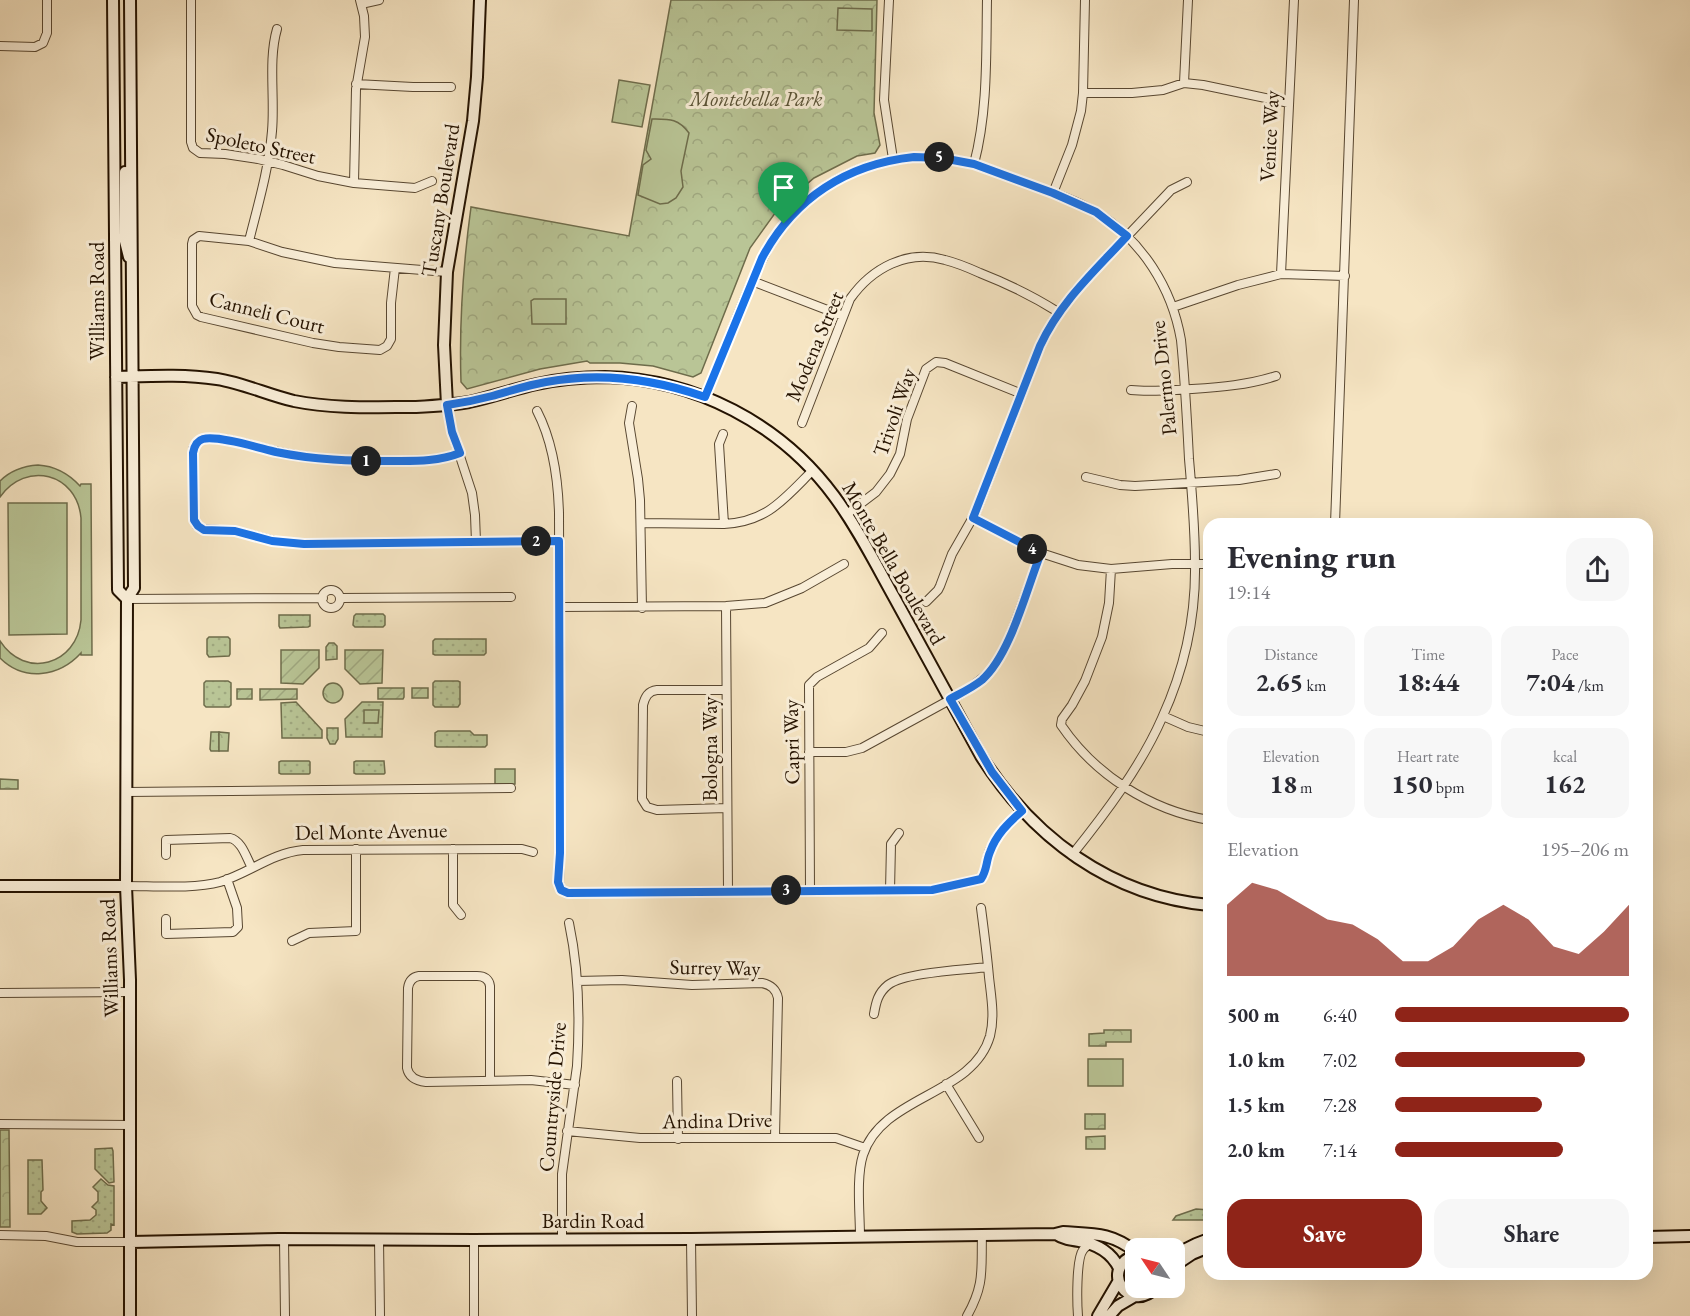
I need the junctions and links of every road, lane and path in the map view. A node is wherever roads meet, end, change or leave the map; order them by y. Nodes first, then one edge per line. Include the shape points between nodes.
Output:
1 (47, 0) edge
2 (113, 0) edge
3 (130, 0) edge
4 (191, 0) edge
5 (379, 0) edge
6 (480, 0) edge
7 (889, 0) edge
8 (987, 0) edge
9 (1085, 0) edge
10 (1188, 0) edge
11 (1294, 0) edge
12 (1354, 0) edge
13 (360, 2) edge
14 (277, 29) dead end
15 (0, 46) edge
16 (1184, 83) junction
17 (356, 84) junction
18 (451, 87) dead end
19 (1083, 93) junction
20 (1289, 103) junction
21 (114, 122) junction
22 (893, 159) junction
23 (268, 161) junction
24 (974, 164) junction
25 (432, 181) dead end
26 (1187, 182) dead end
27 (354, 183) junction
28 (1053, 193) junction
29 (1127, 236) junction
30 (249, 240) junction
31 (395, 268) junction
32 (133, 272) junction
33 (447, 272) junction
34 (1281, 274) junction
35 (1344, 276) junction
36 (752, 281) junction
37 (1173, 307) junction
38 (1058, 312) junction
39 (843, 316) junction
40 (132, 376) junction
41 (1276, 376) dead end
42 (116, 377) junction
43 (1184, 389) junction
44 (1131, 390) dead end
45 (1022, 394) junction
46 (705, 397) junction
47 (447, 405) junction
48 (632, 406) dead end
49 (537, 411) dead end
50 (802, 423) dead end
51 (723, 434) dead end
52 (460, 453) junction
53 (813, 470) junction
54 (1276, 474) dead end
55 (1086, 477) dead end
56 (1191, 483) junction
57 (847, 514) junction
58 (973, 518) junction
59 (1335, 518) edge
60 (641, 523) junction
61 (724, 524) junction
62 (559, 541) junction
63 (476, 542) junction
64 (1041, 553) junction
65 (844, 564) dead end
66 (1196, 564) junction
67 (1203, 564) edge
68 (1111, 569) junction
69 (511, 597) dead end
70 (322, 598) junction
71 (340, 598) junction
72 (127, 599) junction
73 (926, 602) dead end
74 (726, 606) junction
75 (559, 607) junction
76 (642, 608) junction
77 (882, 633) dead end
78 (726, 690) junction
79 (950, 699) junction
80 (1163, 716) junction
81 (1203, 731) edge
82 (809, 752) junction
83 (1122, 786) junction
84 (512, 788) dead end
85 (127, 792) junction
86 (727, 808) junction
87 (1022, 811) junction
88 (1203, 819) edge
89 (899, 832) dead end
90 (356, 849) junction
91 (453, 849) junction
92 (533, 852) dead end
93 (166, 855) dead end
94 (1072, 855) junction
95 (252, 868) junction
96 (227, 879) junction
97 (0, 886) edge
98 (126, 886) junction
99 (810, 890) junction
100 (728, 891) junction
101 (890, 891) junction
102 (1203, 904) edge
103 (981, 908) dead end
104 (461, 915) dead end
105 (166, 919) dead end
106 (569, 923) dead end
107 (292, 941) dead end
108 (988, 967) junction
109 (577, 981) junction
110 (130, 992) junction
111 (0, 993) edge
112 (874, 1014) dead end
113 (490, 1080) junction
114 (677, 1081) dead end
115 (946, 1084) junction
116 (575, 1085) junction
117 (0, 1124) edge
118 (131, 1125) junction
119 (567, 1131) junction
120 (774, 1137) junction
121 (979, 1138) dead end
122 (678, 1139) junction
123 (865, 1148) junction
124 (1055, 1234) junction
125 (0, 1235) edge
126 (982, 1235) junction
127 (1690, 1236) edge
128 (860, 1237) junction
129 (1653, 1237) edge
130 (284, 1239) junction
131 (379, 1239) junction
132 (691, 1239) junction
133 (474, 1240) junction
134 (562, 1240) junction
135 (1203, 1241) edge
136 (131, 1242) junction
137 (1125, 1243) edge
138 (1090, 1244) junction
139 (1203, 1249) edge
140 (1185, 1250) edge
141 (1185, 1259) edge
142 (1125, 1261) edge
143 (1119, 1268) junction
144 (1118, 1282) junction
145 (1125, 1290) edge
146 (1132, 1298) edge
147 (130, 1316) edge
148 (285, 1316) edge
149 (380, 1316) edge
150 (474, 1316) edge
151 (692, 1316) edge
152 (967, 1316) edge
153 (1078, 1316) edge
154 (1098, 1316) edge
155 (1109, 1316) edge

1 - 15 street via 47,33 43,43 35,47
2 - 21 street, Williams Road
3 - 32 street, Williams Road
4 - 23 street, Spoleto Street via 193,148 202,154
5 - 13 street
6 - 33 street, Tuscany Boulevard via 472,121
7 - 22 street via 884,100
8 - 24 street via 984,116
9 - 19 street
10 - 16 street
11 - 20 street, Venice Way
12 - 35 street
13 - 17 street via 365,36
14 - 23 street via 273,42
16 - 19 street via 1145,92
16 - 20 street
17 - 18 street
17 - 27 street
19 - 28 street via 1077,130
20 - 34 street, Venice Way
21 - 32 street via 124,129 125,241
21 - 42 street, Williams Road
22 - 24 street, Palermo Drive via 935,157
22 - 36 street, Palermo Drive via 847,174 811,197 777,233
23 - 27 street, Spoleto Street
23 - 30 street
24 - 28 street, Palermo Drive
25 - 27 street, Spoleto Street via 415,188
26 - 29 street via 1171,190
28 - 29 street, Palermo Drive via 1096,212
29 - 37 street, Palermo Drive via 1150,262
29 - 38 street
30 - 31 street, Canneli Court via 334,263
30 - 31 street, Canneli Court via 203,235 192,240 192,306 197,315 306,342 380,350 391,339
31 - 33 street, Canneli Court
32 - 40 street, Williams Road
33 - 47 street, Tuscany Boulevard
34 - 35 street
34 - 37 street
35 - 59 street
36 - 39 street
36 - 46 street, Palermo Drive
37 - 43 street, Palermo Drive via 1182,340
38 - 39 street, Modena Street via 994,278 945,260 924,257 897,261 869,276 850,299
38 - 45 street
39 - 50 street, Modena Street
40 - 42 street, Monte Bella Boulevard
40 - 47 street, Monte Bella Boulevard via 218,379 293,401 329,406
40 - 72 street, Williams Road via 134,588
41 - 43 street via 1242,385
42 - 72 street, Williams Road via 118,590
43 - 44 street
43 - 56 street, Palermo Drive
45 - 57 street, Trivoli Way via 945,363 933,363 926,369 890,474 876,492
45 - 58 street
46 - 47 street, Monte Bella Boulevard via 648,381 580,377
46 - 53 street, Monte Bella Boulevard via 764,428
47 - 52 street
48 - 60 street via 629,423
49 - 62 street via 548,435 553,460 559,496
51 - 61 street via 719,444
52 - 63 street via 476,515
52 - 63 street via 429,460 336,460 204,438 193,449 194,520 204,530 235,531 288,543
53 - 57 street, Monte Bella Boulevard
53 - 61 street via 765,514
54 - 56 street
55 - 56 street via 1127,486
56 - 66 street, Palermo Drive
57 - 79 street, Monte Bella Boulevard
58 - 64 street
58 - 73 street via 954,549 938,590
60 - 61 street
60 - 76 street
62 - 63 street
62 - 75 street
64 - 68 street via 1078,565
64 - 79 street via 1000,657 982,679
65 - 74 street via 783,597 765,603
66 - 67 street
66 - 68 street
66 - 80 street, Palermo Drive via 1187,642
68 - 83 street via 1102,638 1085,681 1061,723 1087,756
69 - 71 street
70 - 71 street via 330,590
70 - 71 street via 330,608 337,606
70 - 72 street
72 - 85 street, Williams Road
74 - 76 street
74 - 78 street, Bologna Way
75 - 76 street
75 - 100 street via 561,890
77 - 82 street, Capri Way via 868,648 811,682
78 - 86 street, Bologna Way
78 - 86 street via 653,690 646,695 642,799 647,807 657,810
79 - 82 street via 862,748
79 - 87 street, Monte Bella Boulevard via 992,772
80 - 81 street
80 - 83 street, Palermo Drive
82 - 99 street, Capri Way
83 - 88 street via 1163,807
83 - 94 street, Palermo Drive
84 - 85 street
85 - 98 street, Williams Road
86 - 100 street, Bologna Way
87 - 94 street, Monte Bella Boulevard
87 - 101 street via 995,840 981,879 932,890
89 - 101 street via 891,844
90 - 91 street, Del Monte Avenue
90 - 95 street, Del Monte Avenue via 292,851
90 - 107 street via 356,931 309,933
91 - 92 street, Del Monte Avenue
91 - 104 street via 453,905
93 - 95 street via 166,840 234,838
94 - 102 street, Monte Bella Boulevard via 1138,888
95 - 96 street, Del Monte Avenue
96 - 98 street, Del Monte Avenue via 201,885
96 - 105 street via 237,908 238,927 233,932 166,934
97 - 98 street, Del Monte Avenue
98 - 110 street, Williams Road
99 - 100 street
99 - 101 street
103 - 108 street
106 - 109 street, Countryside Drive
108 - 112 street via 897,980 882,991
108 - 115 street via 993,1015 987,1045 973,1065
109 - 116 street, Countryside Drive
109 - 120 street, Surrey Way via 771,986 778,998
110 - 111 street
110 - 118 street, Williams Road
113 - 113 street via 488,981 477,976 414,978 408,985 410,1075 420,1081
113 - 116 street
114 - 122 street
115 - 121 street
115 - 123 street via 886,1121
116 - 119 street, Countryside Drive
117 - 118 street
118 - 136 street, Williams Road
119 - 122 street, Andina Drive
119 - 134 street, Countryside Drive via 562,1174
120 - 122 street, Andina Drive
120 - 123 street, Andina Drive via 836,1138
123 - 128 street via 860,1174
124 - 126 street, Bardin Road
124 - 137 street, Bardin Road via 1110,1236
124 - 138 street, Bardin Road
125 - 136 street
126 - 128 street, Bardin Road
126 - 152 street via 981,1283
127 - 129 street
128 - 132 street, Bardin Road
130 - 131 street, Bardin Road
130 - 136 street, Bardin Road
130 - 148 street
131 - 133 street, Bardin Road
131 - 149 street
132 - 134 street, Bardin Road
132 - 151 street
133 - 134 street, Bardin Road
133 - 150 street
135 - 140 street
136 - 147 street, Williams Road
138 - 143 street, Bardin Road via 1102,1249
138 - 153 street via 1080,1256
139 - 141 street
142 - 143 street
143 - 144 street
144 - 145 street
144 - 154 street
146 - 155 street

